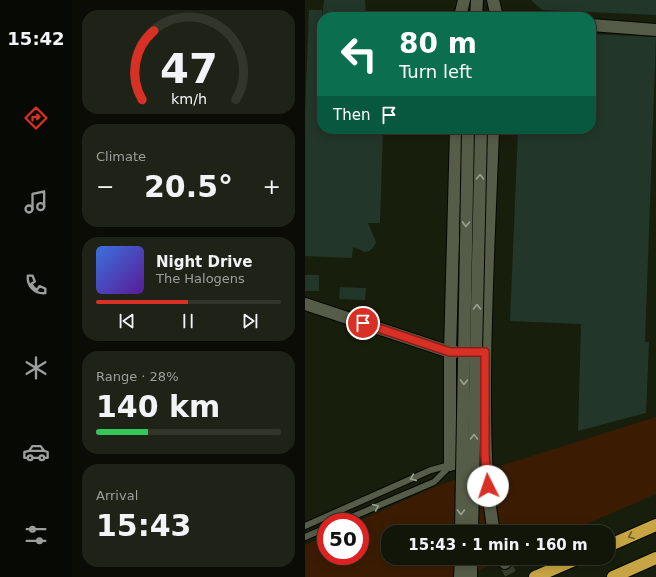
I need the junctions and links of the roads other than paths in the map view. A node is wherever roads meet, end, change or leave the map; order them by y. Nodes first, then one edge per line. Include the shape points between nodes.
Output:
1 (464, 0) edge
2 (477, 0) edge
3 (493, 0) edge
4 (461, 12) edge
5 (476, 12) edge
6 (496, 12) edge
7 (596, 25) edge
8 (656, 30) edge
9 (456, 134) edge
10 (468, 134) edge
11 (481, 134) edge
12 (493, 134) edge
13 (305, 304) edge
14 (450, 352) junction
15 (485, 352) junction
16 (485, 455) junction
17 (450, 465) junction
18 (361, 513) edge
19 (461, 525) edge
20 (472, 525) edge
21 (493, 525) edge
22 (656, 525) edge
23 (305, 526) edge
24 (317, 532) edge
25 (305, 537) edge
26 (615, 543) edge
27 (656, 558) edge
28 (461, 565) edge
29 (471, 565) edge
30 (563, 565) edge
31 (460, 577) edge
32 (471, 577) edge
33 (535, 577) edge
34 (613, 577) edge

1 - 4 main road
2 - 5 main road
3 - 6 main road
7 - 8 main road
9 - 14 main road
10 -> 19 main road, bridge
20 -> 11 main road, bridge
12 - 15 main road
13 - 14 main road
14 - 15 main road
14 - 17 main road
15 - 16 main road
16 - 17 main road
16 - 21 main road
18 -> 17 lane via 434,482
17 -> 23 lane via 431,470
22 -> 26 highway
24 - 25 lane
27 - 34 highway
28 - 31 main road
29 - 32 main road
30 - 33 highway

